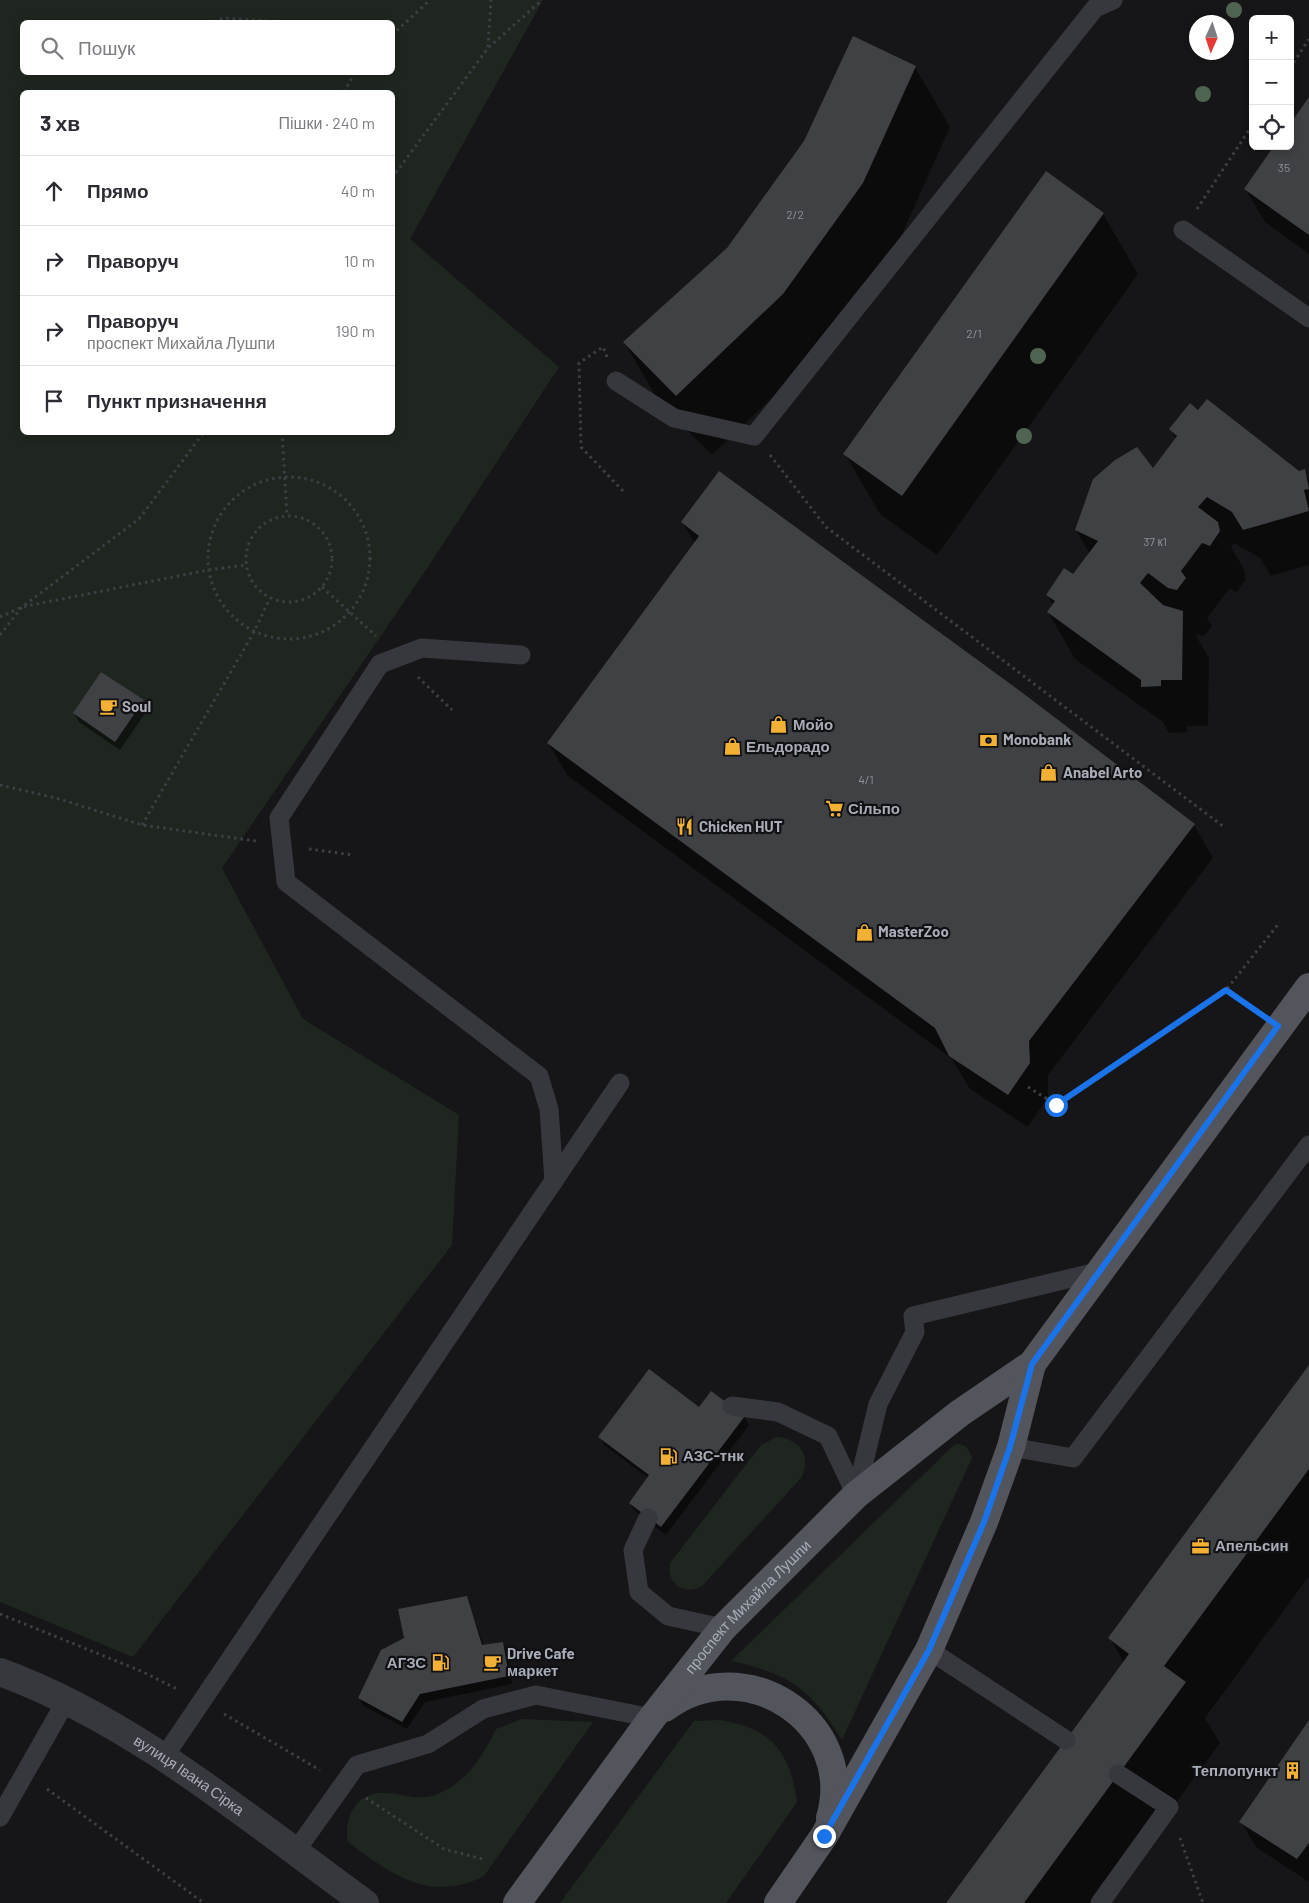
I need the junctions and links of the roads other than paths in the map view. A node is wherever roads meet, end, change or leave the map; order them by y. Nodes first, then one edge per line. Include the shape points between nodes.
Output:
1 (1113, 0) edge
2 (1183, 230) road end
3 (1309, 318) edge
4 (616, 381) road end
5 (521, 655) dead end
6 (1309, 987) edge
7 (620, 1083) dead end
8 (1309, 1145) edge
9 (554, 1181) junction
10 (1101, 1271) junction
11 (1032, 1364) junction
12 (732, 1406) dead end
13 (1010, 1447) junction
14 (856, 1495) junction
15 (648, 1518) dead end
16 (723, 1628) junction
17 (929, 1650) junction
18 (0, 1672) edge
19 (66, 1701) junction
20 (652, 1718) junction
21 (1066, 1740) dead end
22 (164, 1757) junction
23 (1118, 1774) dead end
24 (0, 1817) edge
25 (824, 1836) junction
26 (295, 1852) junction
27 (365, 1903) edge
28 (517, 1903) edge
29 (778, 1903) edge
30 (1100, 1903) edge

1 - 4 lane via 1095,8 754,436 674,418
2 - 3 lane
5 - 9 lane via 422,648 380,664 279,818 286,882 539,1076 549,1109
6 - 10 main road, проспект Михайла Лушпи
7 - 9 lane
8 - 13 lane via 1073,1458
9 - 22 lane
10 - 11 main road, проспект Михайла Лушпи
10 - 14 lane via 913,1316 915,1332 878,1404
11 - 13 main road, проспект Михайла Лушпи
11 - 14 main road, проспект Михайла Лушпи via 960,1413
12 - 14 lane via 778,1412 828,1436
13 - 17 main road, проспект Михайла Лушпи via 984,1522
14 - 16 main road, проспект Михайла Лушпи
15 - 16 lane via 633,1550 639,1592 668,1616
16 - 20 main road, проспект Михайла Лушпи
17 - 21 lane
17 - 25 main road, проспект Михайла Лушпи
18 - 19 street, вулиця Івана Сірка
19 - 22 street, вулиця Івана Сірка
19 - 24 lane
20 - 25 main road via 678,1698 709,1687 742,1686 774,1695 801,1714 812,1727 822,1740 833,1771 834,1804
20 - 26 lane via 536,1695 482,1709 428,1744 357,1765
20 - 28 main road, проспект Михайла Лушпи
22 - 26 street, вулиця Івана Сірка
23 - 30 lane via 1169,1807
25 - 29 main road, проспект Михайла Лушпи
26 - 27 street, вулиця Івана Сірка

